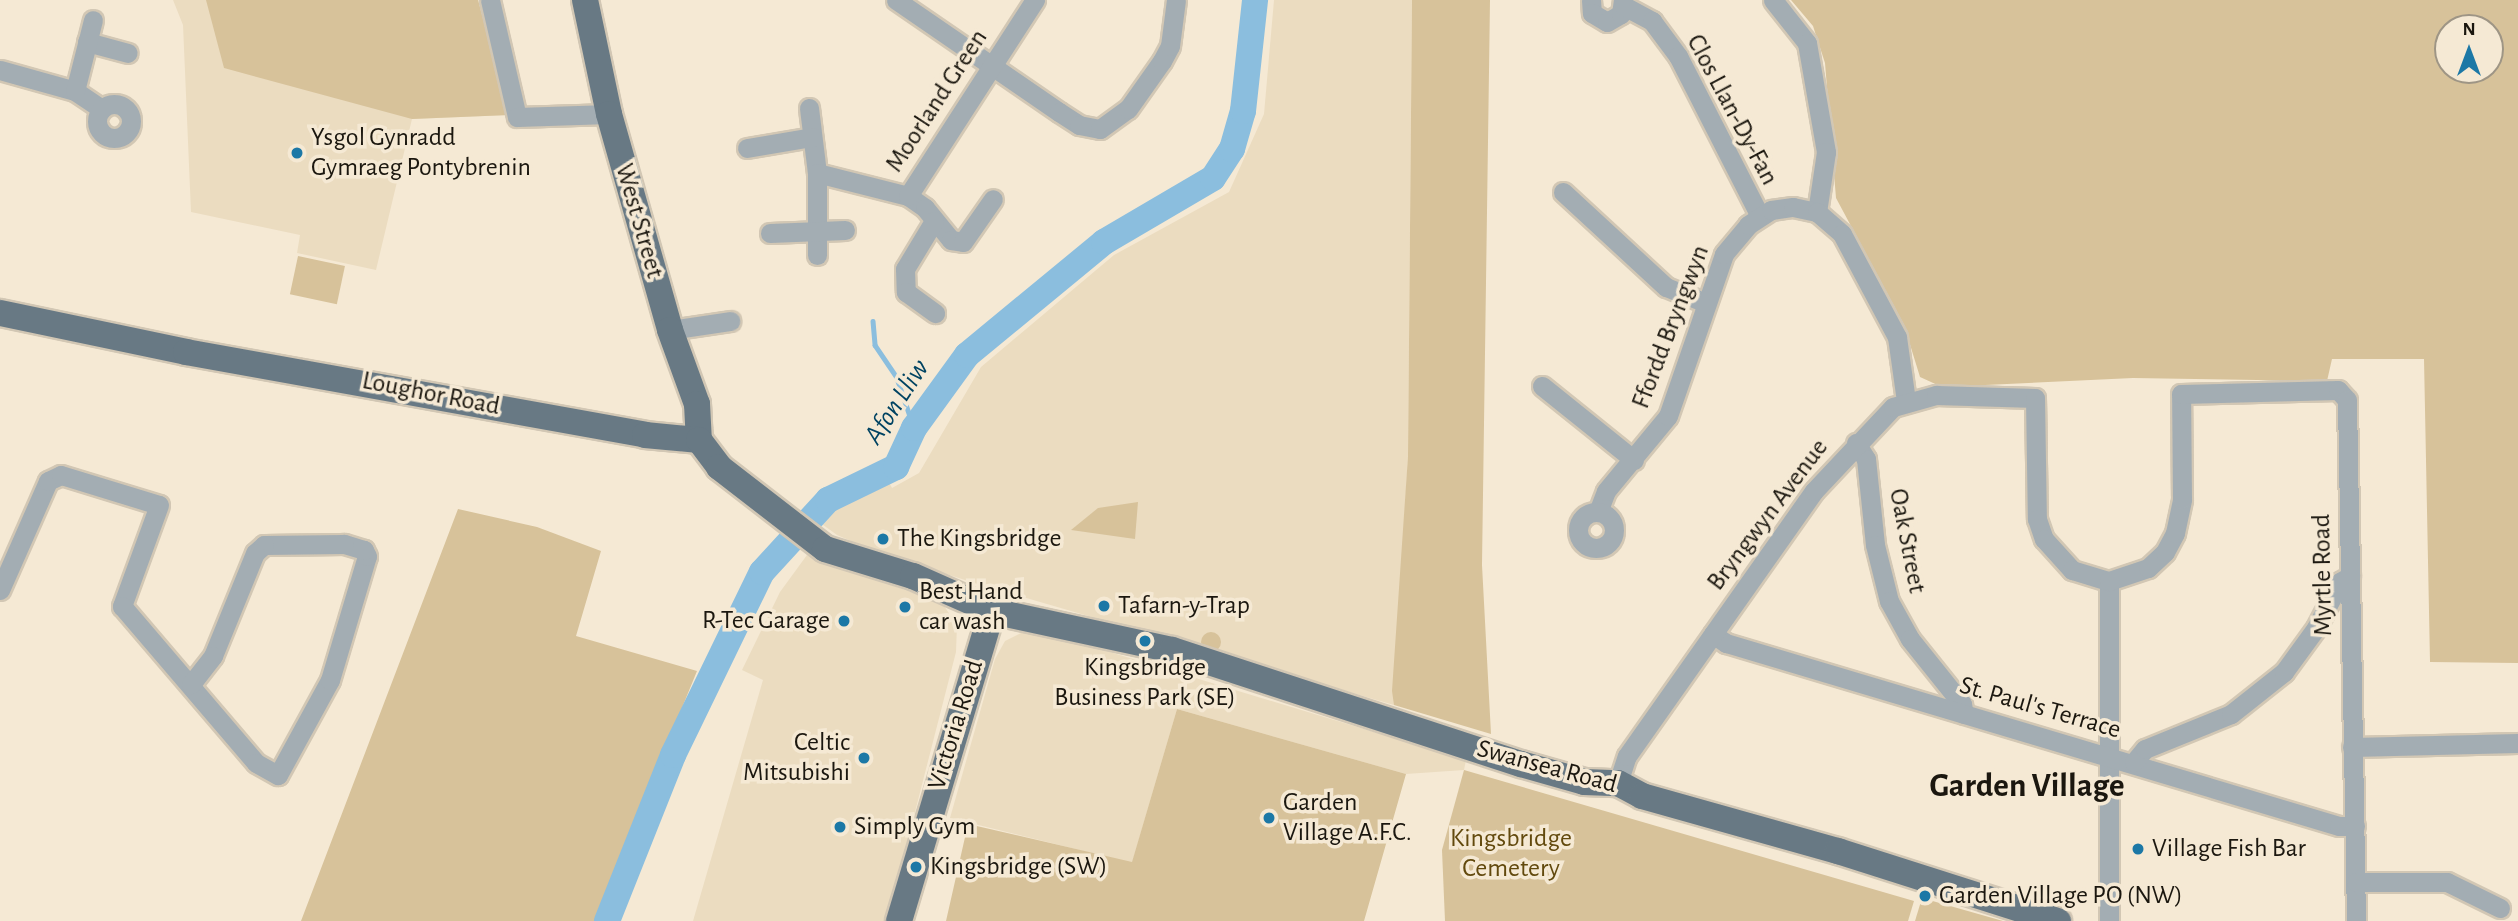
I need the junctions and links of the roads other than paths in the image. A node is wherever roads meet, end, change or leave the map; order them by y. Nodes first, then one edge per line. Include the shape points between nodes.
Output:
1 (490, 0) edge
2 (585, 0) edge
3 (896, 0) edge
4 (1035, 0) edge
5 (1176, 0) edge
6 (1591, 0) edge
7 (1773, 0) edge
8 (1624, 3) edge
9 (93, 20) dead end
10 (87, 42) junction
11 (128, 53) dead end
12 (992, 63) junction
13 (0, 70) edge
14 (75, 91) junction
15 (809, 108) dead end
16 (102, 109) dead end
17 (609, 114) junction
18 (812, 137) junction
19 (747, 148) dead end
20 (817, 173) junction
21 (908, 196) junction
22 (993, 199) dead end
23 (1568, 206) dead end
24 (1817, 212) junction
25 (1760, 216) junction
26 (934, 220) junction
27 (845, 230) dead end
28 (817, 231) junction
29 (770, 233) dead end
30 (817, 255) dead end
31 (1706, 303) junction
32 (0, 313) edge
33 (934, 313) dead end
34 (730, 321) dead end
35 (670, 330) junction
36 (1542, 386) dead end
37 (1906, 401) junction
38 (699, 440) junction
39 (1856, 443) junction
40 (1634, 460) junction
41 (1598, 512) dead end
42 (6, 559) edge
43 (2350, 576) junction
44 (2109, 581) junction
45 (0, 590) edge
46 (992, 611) junction
47 (1713, 634) junction
48 (191, 684) junction
49 (1964, 714) junction
50 (2518, 743) edge
51 (2352, 747) junction
52 (2112, 756) junction
53 (2134, 762) junction
54 (1618, 783) junction
55 (2355, 826) junction
56 (2356, 882) junction
57 (2500, 908) dead end
58 (899, 921) edge
59 (2058, 921) edge
60 (2109, 921) edge
61 (2356, 921) edge

1 - 17 street via 517,117
2 - 17 main road, West Street
3 - 12 street
4 - 12 street, Moorland Green
5 - 12 street via 1170,46 1162,61 1128,109 1100,130 1079,125
6 - 8 street, Clos Llan-Dy-Fan via 1592,13 1601,21 1618,18
7 - 24 street via 1807,43 1826,152
8 - 25 street, Clos Llan-Dy-Fan via 1652,22 1678,56
9 - 10 street
10 - 11 street
10 - 14 street
12 - 21 street, Moorland Green
13 - 14 street
14 - 16 street
15 - 18 street
17 - 35 main road, West Street
18 - 19 street
18 - 20 street
20 - 21 street, Moorland Green
20 - 28 street
21 - 26 street, Moorland Green
22 - 26 street, Moorland Green via 963,242 944,236
23 - 31 street via 1666,288
24 - 25 street via 1782,208
24 - 37 street via 1842,234 1897,337
25 - 31 street, Ffordd Bryngwyn via 1724,254
26 - 33 street via 905,269 906,292
27 - 28 street
28 - 29 street
28 - 30 street
31 - 40 street, Ffordd Bryngwyn via 1668,416
32 - 38 main road, Loughor Road via 186,352 645,435
34 - 35 street
35 - 38 main road, West Street via 697,404
36 - 40 street
37 - 39 street, Bryngwyn Avenue
37 - 44 street via 1937,395 2035,398 2037,519 2044,539 2072,570
38 - 46 main road, Swansea Road via 719,467 825,549 913,576
39 - 47 street, Bryngwyn Avenue via 1814,491
39 - 49 street, Oak Street via 1866,458 1875,545 1889,601 1910,639 1962,704
40 - 41 street, Ffordd Bryngwyn via 1601,498
42 - 45 street
42 - 48 street via 48,481 61,475 159,505 122,606
43 - 44 street, Myrtle Road via 2344,393 2181,394 2182,499 2175,533 2165,552 2148,568
43 - 51 street, Myrtle Road
43 - 53 street via 2340,582 2316,628 2284,672 2231,714 2145,749
44 - 52 street
46 - 54 main road, Swansea Road via 1172,650 1584,782
46 - 58 main road, Victoria Road
47 - 49 street, St. Paul's Terrace via 1726,643
47 - 54 street, Bryngwyn Avenue via 1627,756
48 - 48 street via 213,656 255,553 264,545 344,544 364,550 330,680 278,775 256,763
49 - 52 street, St. Paul's Terrace
50 - 51 street
51 - 55 street, Myrtle Road
52 - 53 street, St. Paul's Terrace
52 - 60 street
53 - 55 street, St. Paul's Terrace via 2339,826
54 - 59 main road, Swansea Road via 1642,796 1838,851
55 - 56 street, Myrtle Road
56 - 57 street via 2447,882
56 - 61 street, Myrtle Road

